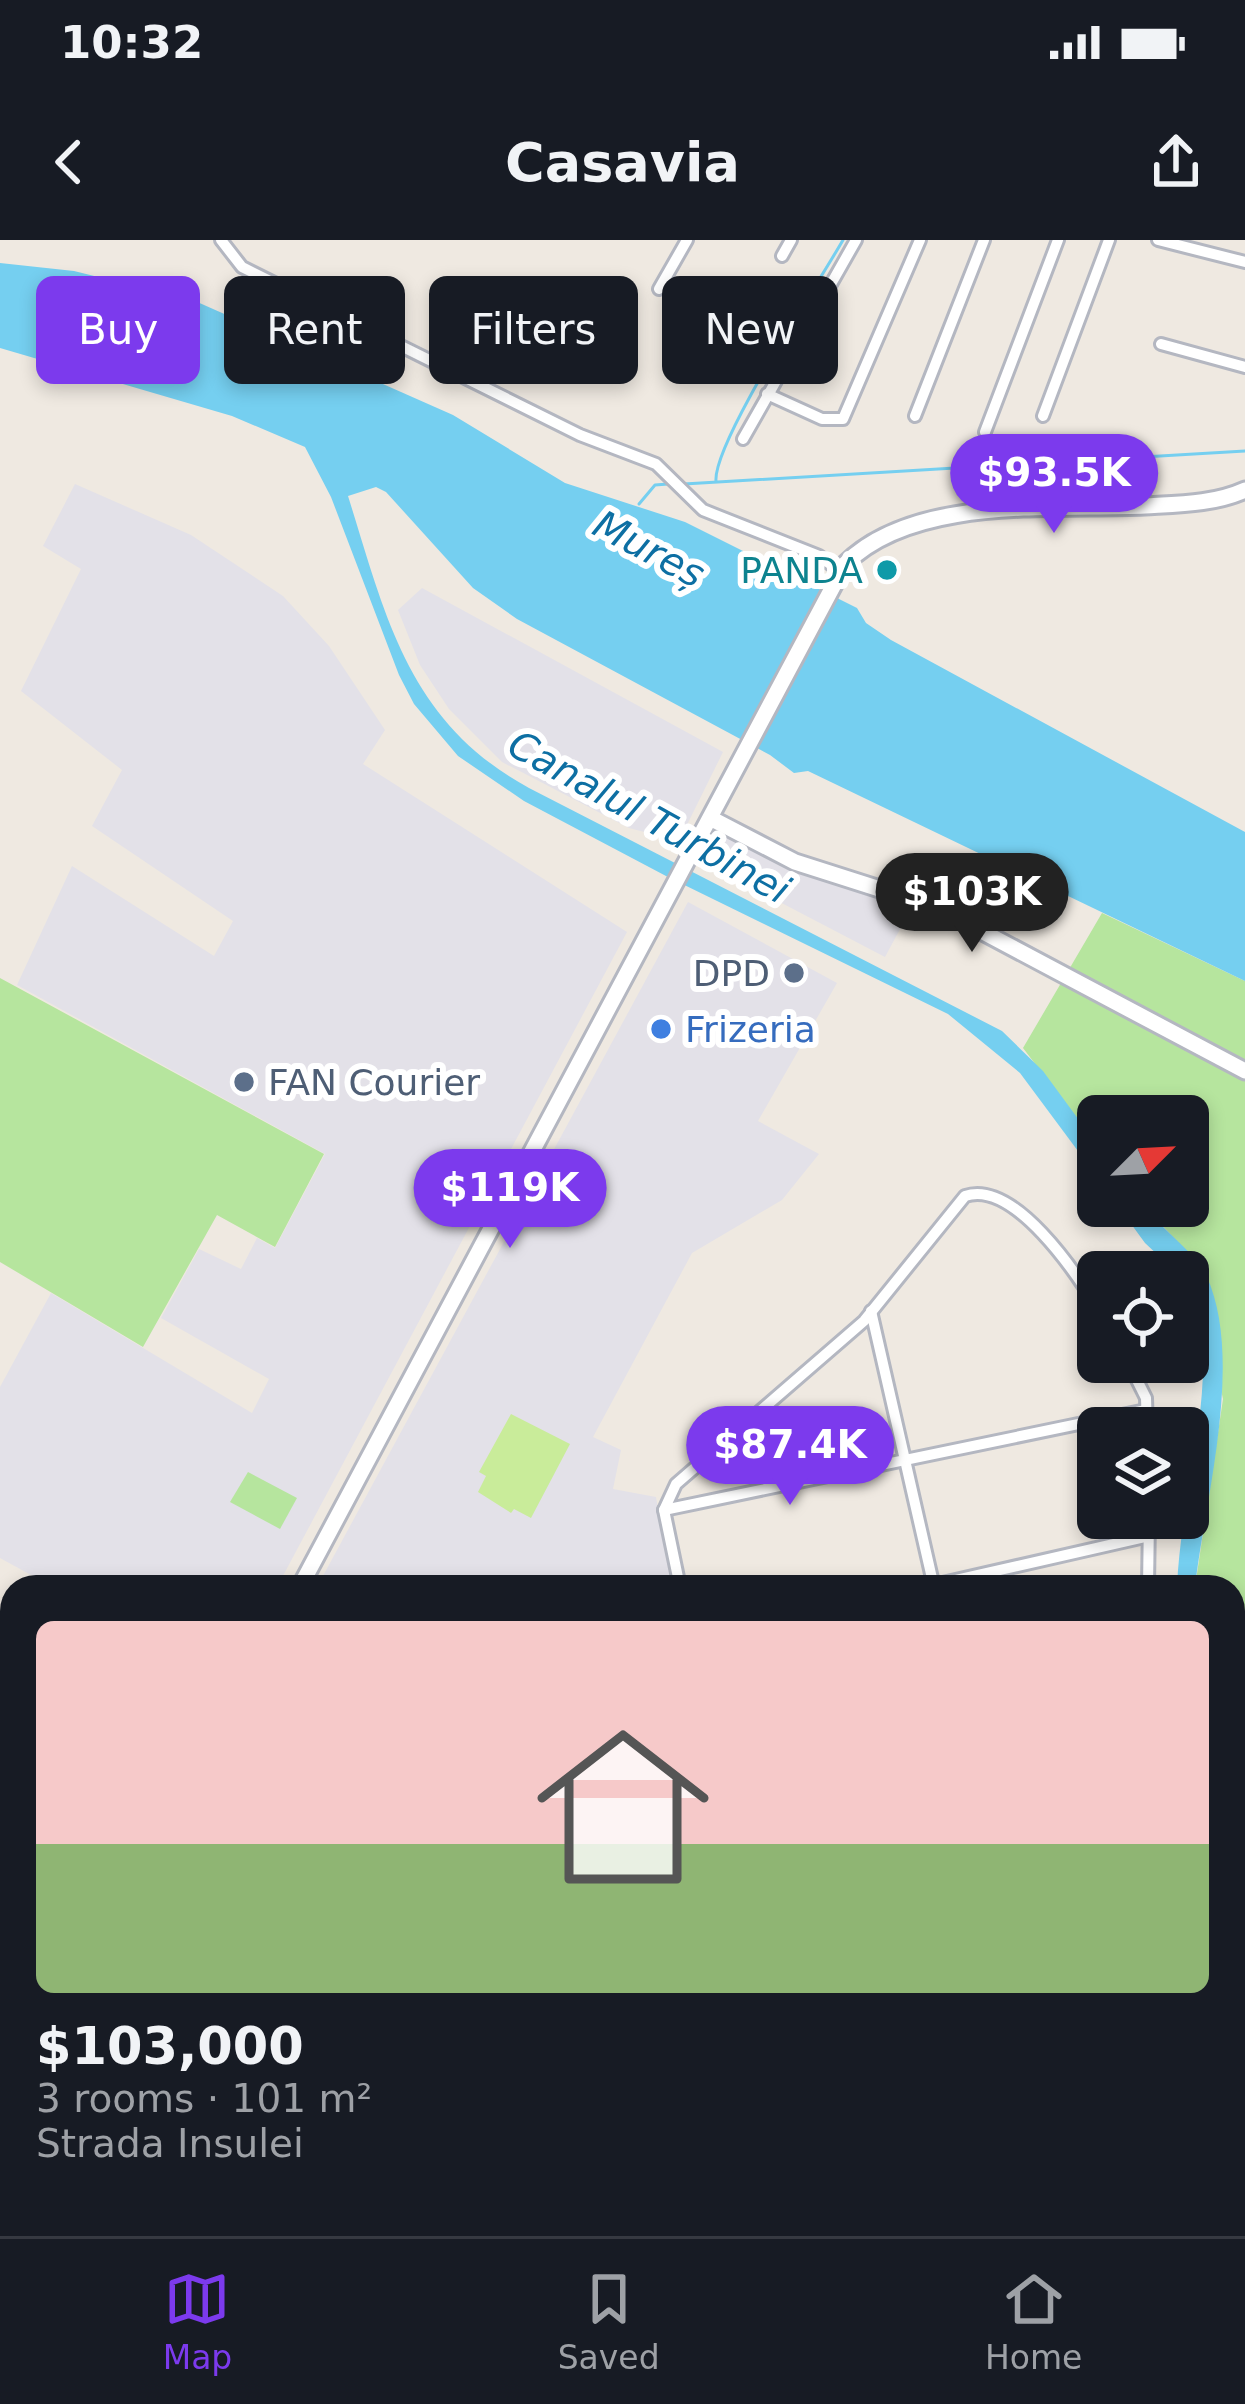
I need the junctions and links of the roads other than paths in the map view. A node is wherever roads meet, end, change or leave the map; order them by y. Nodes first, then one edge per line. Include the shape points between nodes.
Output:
1 (221, 240) edge
2 (687, 240) edge
3 (791, 240) edge
4 (856, 240) edge
5 (920, 240) edge
6 (984, 240) edge
7 (1058, 240) edge
8 (1109, 240) edge
9 (1158, 240) edge
10 (782, 256) dead end
11 (1245, 262) edge
12 (659, 289) dead end
13 (1161, 344) dead end
14 (1245, 367) edge
15 (767, 394) junction
16 (915, 416) dead end
17 (1042, 416) dead end
18 (986, 432) dead end
19 (743, 439) dead end
20 (1245, 490) edge
21 (837, 577) junction
22 (712, 818) junction
23 (1245, 1071) edge
24 (1077, 1281) edge
25 (872, 1311) junction
26 (1077, 1425) edge
27 (906, 1461) junction
28 (664, 1510) junction
29 (1136, 1539) edge
30 (1149, 1539) edge
31 (306, 1575) edge
32 (678, 1575) edge
33 (929, 1575) edge
34 (979, 1575) edge
35 (1148, 1575) edge

1 - 21 street via 242,267 666,470 721,520 819,556
2 - 12 street
3 - 10 street
4 - 15 street
5 - 15 street via 843,419 822,419
6 - 16 street
7 - 18 street
8 - 17 street
9 - 11 street
13 - 14 street
15 - 19 street
20 - 21 main road via 1188,504 944,516 886,532
21 - 22 main road
22 - 23 main road via 795,862 936,907
22 - 31 main road
24 - 25 street via 1037,1227 976,1192 954,1206
25 - 27 street
25 - 28 street via 676,1484
26 - 27 street
27 - 28 street
27 - 33 street
28 - 32 street
29 - 34 street
30 - 35 street

